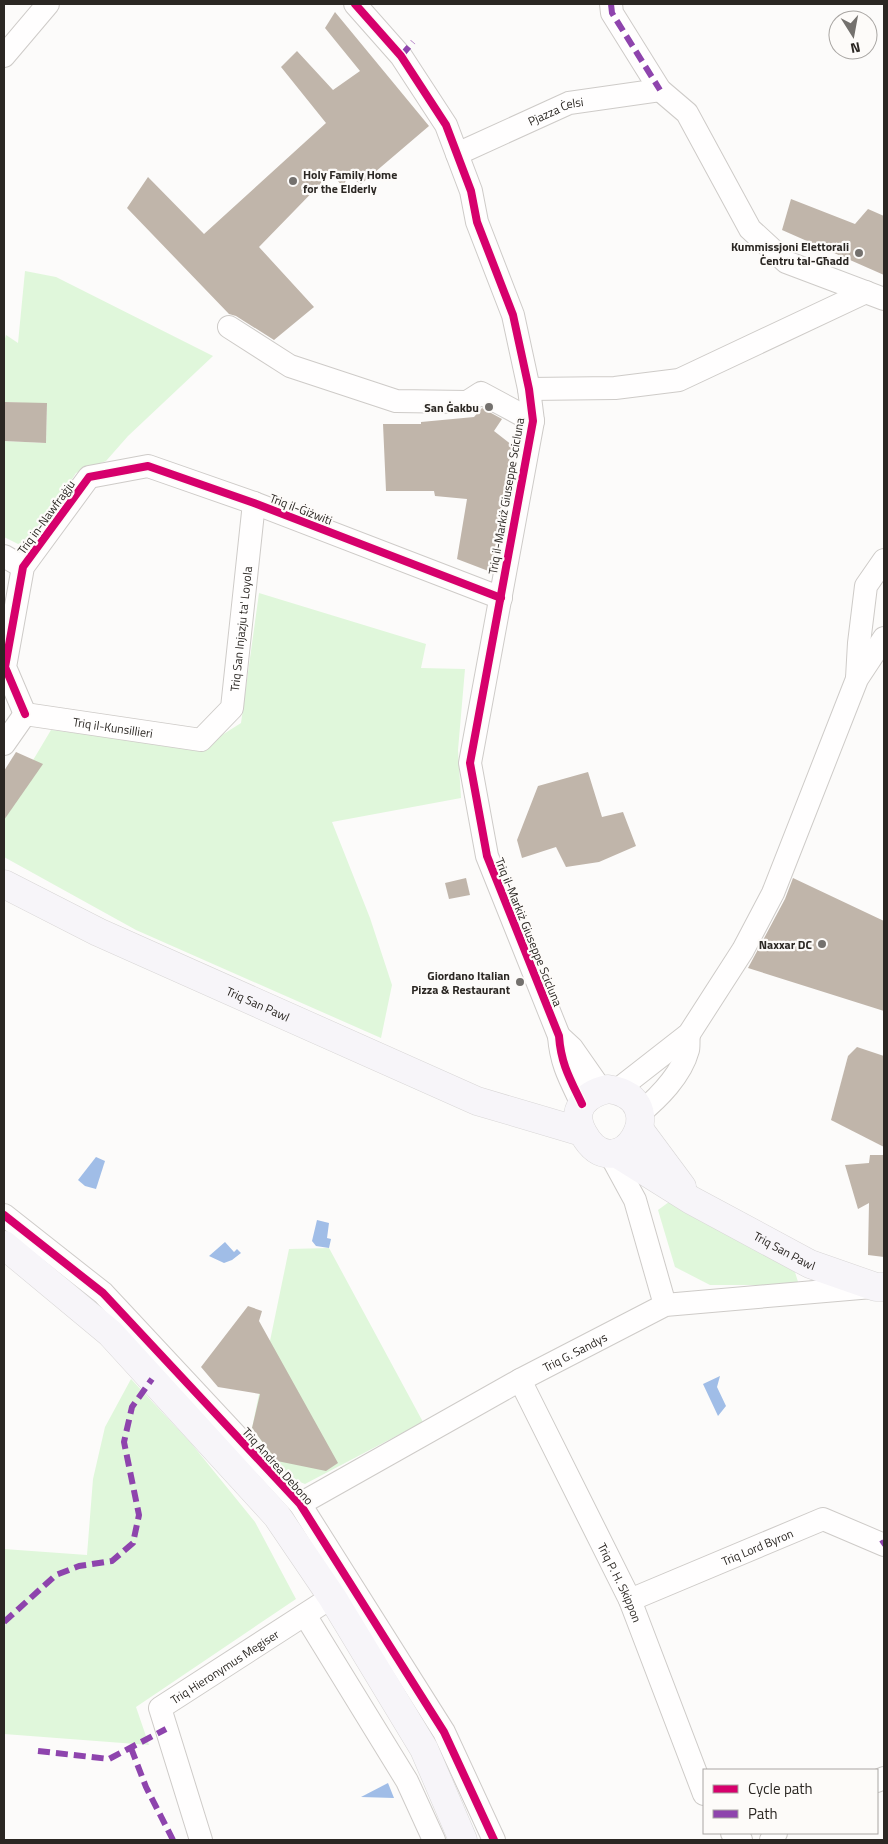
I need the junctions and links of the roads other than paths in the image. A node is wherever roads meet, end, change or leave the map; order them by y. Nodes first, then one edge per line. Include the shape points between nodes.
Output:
1 (48, 4) edge
2 (355, 4) edge
3 (611, 4) edge
4 (4, 56) edge
5 (660, 90) junction
6 (457, 154) junction
7 (875, 296) edge
8 (229, 328) dead end
9 (529, 389) junction
10 (533, 421) junction
11 (89, 477) joint
12 (254, 503) junction
13 (4, 556) edge
14 (884, 560) edge
15 (23, 567) junction
16 (501, 598) junction
17 (884, 638) edge
18 (857, 679) junction
19 (25, 714) junction
20 (201, 740) joint
21 (4, 744) edge
22 (4, 884) edge
23 (688, 1034) junction
24 (592, 1105) junction
25 (639, 1122) junction
26 (613, 1153) junction
27 (691, 1200) junction
28 (4, 1215) edge
29 (4, 1245) edge
30 (880, 1287) edge
31 (665, 1305) junction
32 (520, 1380) junction
33 (300, 1504) junction
34 (883, 1544) edge
35 (332, 1597) junction
36 (630, 1600) junction
37 (305, 1615) junction
38 (703, 1791) edge
39 (202, 1840) edge
40 (434, 1840) edge
41 (464, 1840) edge
42 (494, 1840) edge

1 - 4 street
2 - 6 street, Triq il-Markiż Giuseppe Scicluna via 407,49 446,125
3 - 5 street via 612,12
5 - 6 street, Pjazza Ċelsi via 569,103
5 - 7 street via 686,113 750,229 786,262
6 - 9 street, Triq il-Markiż Giuseppe Scicluna via 471,191 477,222 513,315
7 - 9 street via 679,380 615,388
8 - 10 street via 290,366 396,401 467,402 481,393
9 - 10 street, Triq il-Markiż Giuseppe Scicluna
10 - 16 street, Triq il-Markiż Giuseppe Scicluna
11 - 12 street, Triq il-Ġiżwiti via 148,466
11 - 15 street, Triq in-Nawfraġju
12 - 16 street, Triq il-Ġiżwiti
12 - 20 street, Triq San Injazju ta' Loyola via 232,708
13 - 15 street
14 - 18 street via 866,586
15 - 19 street, Triq in-Nawfraġju via 5,667
16 - 24 street, Triq il-Markiż Giuseppe Scicluna via 470,763 487,856 559,1036 560,1055
17 - 18 street
18 - 23 street via 773,893 743,950
19 - 20 street, Triq il-Kunsillieri
19 - 21 street
22 - 24 main road, Triq San Pawl via 98,932 477,1101 519,1113
23 - 24 street
23 - 25 street via 688,1050 679,1068
24 - 25 main road, Triq San Pawl via 625,1094 633,1101
24 - 26 main road, Triq San Pawl via 594,1146
25 - 26 main road via 630,1145
25 - 27 main road, Triq San Pawl
26 - 27 main road, Triq San Pawl
26 - 31 street via 635,1200
27 - 30 main road, Triq San Pawl via 810,1264
28 - 33 street, Triq Andrea Debono via 103,1293
29 - 35 main road via 110,1333 277,1516
30 - 31 street, Triq G. Sandys
31 - 32 street, Triq G. Sandys
32 - 33 street, Triq G. Sandys
32 - 36 street, Triq P. H. Skippon
33 - 42 street, Triq Andrea Debono via 444,1732
34 - 36 street, Triq Lord Byron via 823,1519
35 - 37 street
35 - 41 main road via 424,1749
36 - 38 street, Triq P. H. Skippon
37 - 39 street, Triq Hieronymus Megiser via 160,1708
37 - 40 street via 407,1781

